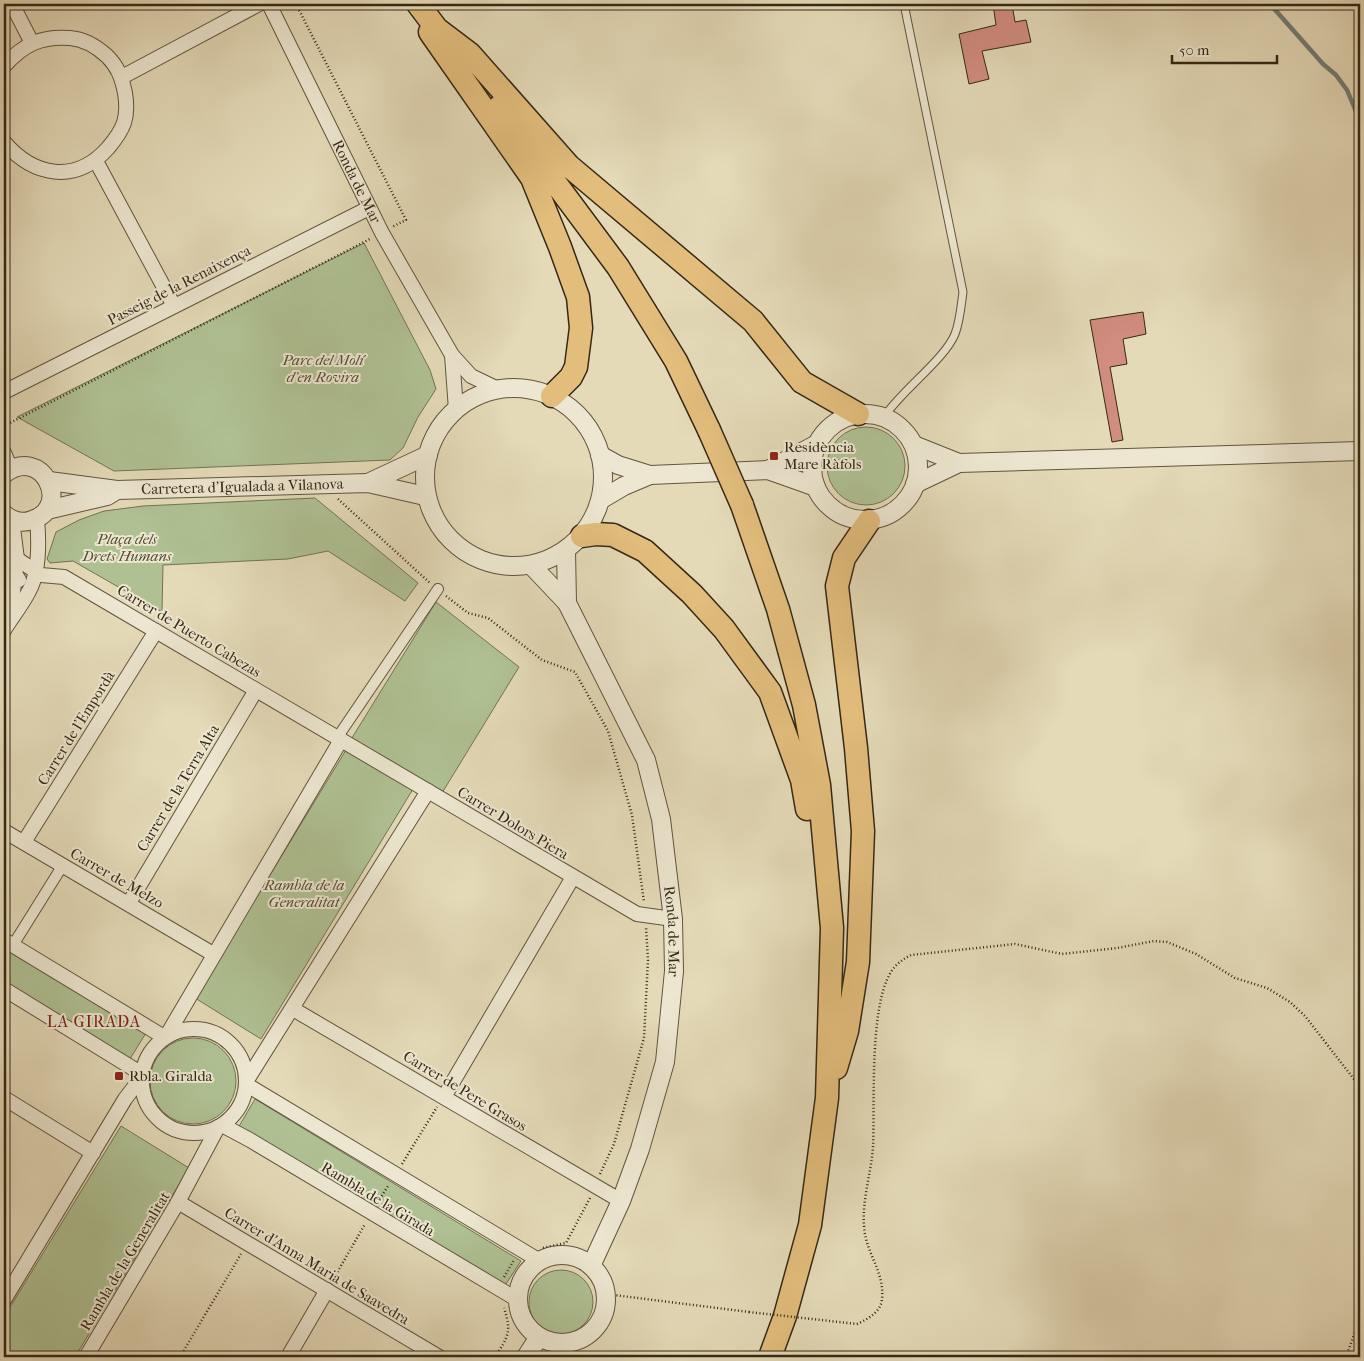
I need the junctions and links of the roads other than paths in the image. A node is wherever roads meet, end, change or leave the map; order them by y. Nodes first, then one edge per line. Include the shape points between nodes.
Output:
1 (12, 4) edge
2 (259, 4) edge
3 (269, 4) edge
4 (417, 4) edge
5 (904, 4) edge
6 (437, 29) junction
7 (32, 42) junction
8 (4, 66) edge
9 (122, 77) junction
10 (4, 142) edge
11 (96, 162) junction
12 (370, 208) junction
13 (174, 306) junction
14 (452, 355) junction
15 (498, 390) junction
16 (4, 392) edge
17 (552, 396) junction
18 (456, 410) junction
19 (858, 414) junction
20 (884, 417) junction
21 (817, 444) junction
22 (914, 445) junction
23 (1360, 451) edge
24 (428, 455) junction
25 (600, 455) junction
26 (959, 463) junction
27 (6, 465) edge
28 (768, 470) junction
29 (650, 475) junction
30 (49, 481) junction
31 (368, 484) junction
32 (915, 484) junction
33 (816, 487) junction
34 (118, 490) junction
35 (425, 496) junction
36 (602, 499) junction
37 (42, 514) junction
38 (7, 517) edge
39 (868, 521) junction
40 (4, 543) edge
41 (574, 543) junction
42 (17, 559) junction
43 (4, 565) edge
44 (533, 567) junction
45 (35, 572) junction
46 (16, 575) junction
47 (438, 589) road end
48 (26, 597) junction
49 (567, 603) junction
50 (6, 626) edge
51 (156, 631) junction
52 (256, 690) junction
53 (339, 739) junction
54 (428, 791) junction
55 (4, 831) edge
56 (24, 842) junction
57 (62, 864) junction
58 (573, 877) junction
59 (128, 902) junction
60 (673, 919) junction
61 (8, 943) edge
62 (213, 954) junction
63 (4, 989) edge
64 (293, 1008) junction
65 (165, 1036) junction
66 (141, 1076) junction
67 (247, 1083) junction
68 (444, 1097) junction
69 (827, 1098) junction
70 (8, 1100) edge
71 (4, 1114) edge
72 (220, 1126) junction
73 (93, 1153) junction
74 (621, 1201) junction
75 (178, 1202) junction
76 (541, 1255) junction
77 (591, 1266) junction
78 (327, 1290) junction
79 (4, 1300) edge
80 (511, 1303) junction
81 (539, 1337) junction
82 (416, 1351) edge
83 (86, 1357) edge
84 (288, 1357) edge
85 (439, 1357) edge
86 (526, 1357) edge
87 (770, 1357) edge

1 - 7 street
2 - 9 street
3 - 12 street, Ronda de Mar
4 - 6 highway
4 - 17 highway via 432,36 532,178 578,297 581,328 576,367
5 - 20 lane via 963,292 955,336
6 - 19 highway via 470,54 569,166 753,321 802,382
6 - 69 highway, bridge via 538,157 618,267 676,361 742,505 778,609 804,705 819,785 832,928
7 - 8 street
7 - 9 street via 52,37 76,38 98,48 113,62
9 - 11 street via 127,110 121,132
10 - 11 street via 17,157 40,169 57,172 76,170
11 - 13 street
12 - 13 street, Passeig de la Renaixença
12 - 14 street, Ronda de Mar
13 - 16 street, Passeig de la Renaixença
14 - 15 street, Ronda de Mar via 470,376
14 - 18 street, Ronda de Mar
15 - 17 street via 535,390
15 - 18 street via 476,397
17 - 25 street via 578,415 596,441
18 - 24 street via 439,430
19 - 20 street
19 - 21 street via 832,425
20 - 22 street via 898,424
21 - 28 street
21 - 33 street via 812,460
22 - 26 street
22 - 32 street
23 - 26 street
24 - 31 street, Carretera d'Igualada a Vilanova
24 - 35 street via 424,475
25 - 29 street via 618,465
25 - 36 street
26 - 32 street
27 - 30 street via 36,469
28 - 29 street
28 - 33 street
29 - 36 street
30 - 34 street, Carretera d'Igualada a Vilanova
30 - 37 street via 52,496
31 - 34 street, Carretera d'Igualada a Vilanova
31 - 35 street, Carretera d'Igualada a Vilanova
32 - 39 street via 899,508
33 - 39 street via 834,511
34 - 37 street, Carretera d'Igualada a Vilanova
35 - 44 street via 453,542 481,560
36 - 41 street
37 - 38 street, Carretera d'Igualada a Vilanova via 28,522
37 - 45 street
38 - 40 street
38 - 42 street
39 - 69 highway via 844,558 837,586 863,830 858,962 847,1031
41 - 44 street
41 - 49 street, Ronda de Mar
41 - 69 highway via 596,534 612,536 645,551 708,611 770,692 802,780 820,881 820,1042
42 - 45 street, Carrer de Puerto Cabezas
42 - 46 street
43 - 46 street
44 - 49 street, Ronda de Mar
45 - 48 street
45 - 51 street, Carrer de Puerto Cabezas via 64,577
46 - 48 street
46 - 50 street
47 - 53 street
48 - 50 street
49 - 60 street, Ronda de Mar via 646,760 661,819
51 - 52 street, Carrer de Puerto Cabezas
51 - 56 street, Carrer de l'Empordà
52 - 53 street, Carrer de Puerto Cabezas
52 - 59 street, Carrer de la Terra Alta
53 - 54 street, Carrer Dolors Piera
53 - 62 street
54 - 58 street, Carrer Dolors Piera
54 - 64 street
55 - 56 street, Carrer de Melzo
56 - 57 street, Carrer de Melzo
57 - 59 street, Carrer de Melzo
57 - 61 street
58 - 60 street, Carrer Dolors Piera via 637,914
58 - 68 street
59 - 62 street, Carrer de Melzo
60 - 74 street, Ronda de Mar via 674,971 665,1062
61 - 65 street
62 - 65 street
63 - 66 street
64 - 67 street
64 - 68 street, Carrer de Pere Grasos
65 - 66 street via 153,1047
65 - 67 street via 182,1029 197,1028 213,1031 227,1039 238,1050
66 - 72 street via 149,1108 165,1124 187,1133
66 - 73 street
67 - 72 street via 239,1108
67 - 76 street, Rambla de la Girada via 395,1174
68 - 74 street, Carrer de Pere Grasos
69 - 87 highway via 810,1225
70 - 71 street
70 - 73 street
72 - 75 street, Rambla de la Generalitat
72 - 80 street, Rambla de la Girada via 250,1140 372,1214
73 - 79 street
74 - 77 street, Ronda de Mar
75 - 78 street, Carrer d'Anna Maria de Saavedra
75 - 83 street, Rambla de la Generalitat
76 - 77 street via 567,1256
76 - 80 street
77 - 81 street via 603,1283 606,1294 600,1321 580,1340 552,1342
78 - 82 street, Carrer d'Anna Maria de Saavedra
78 - 84 street
80 - 81 street
81 - 86 street
82 - 85 street, Carrer d'Anna Maria de Saavedra

